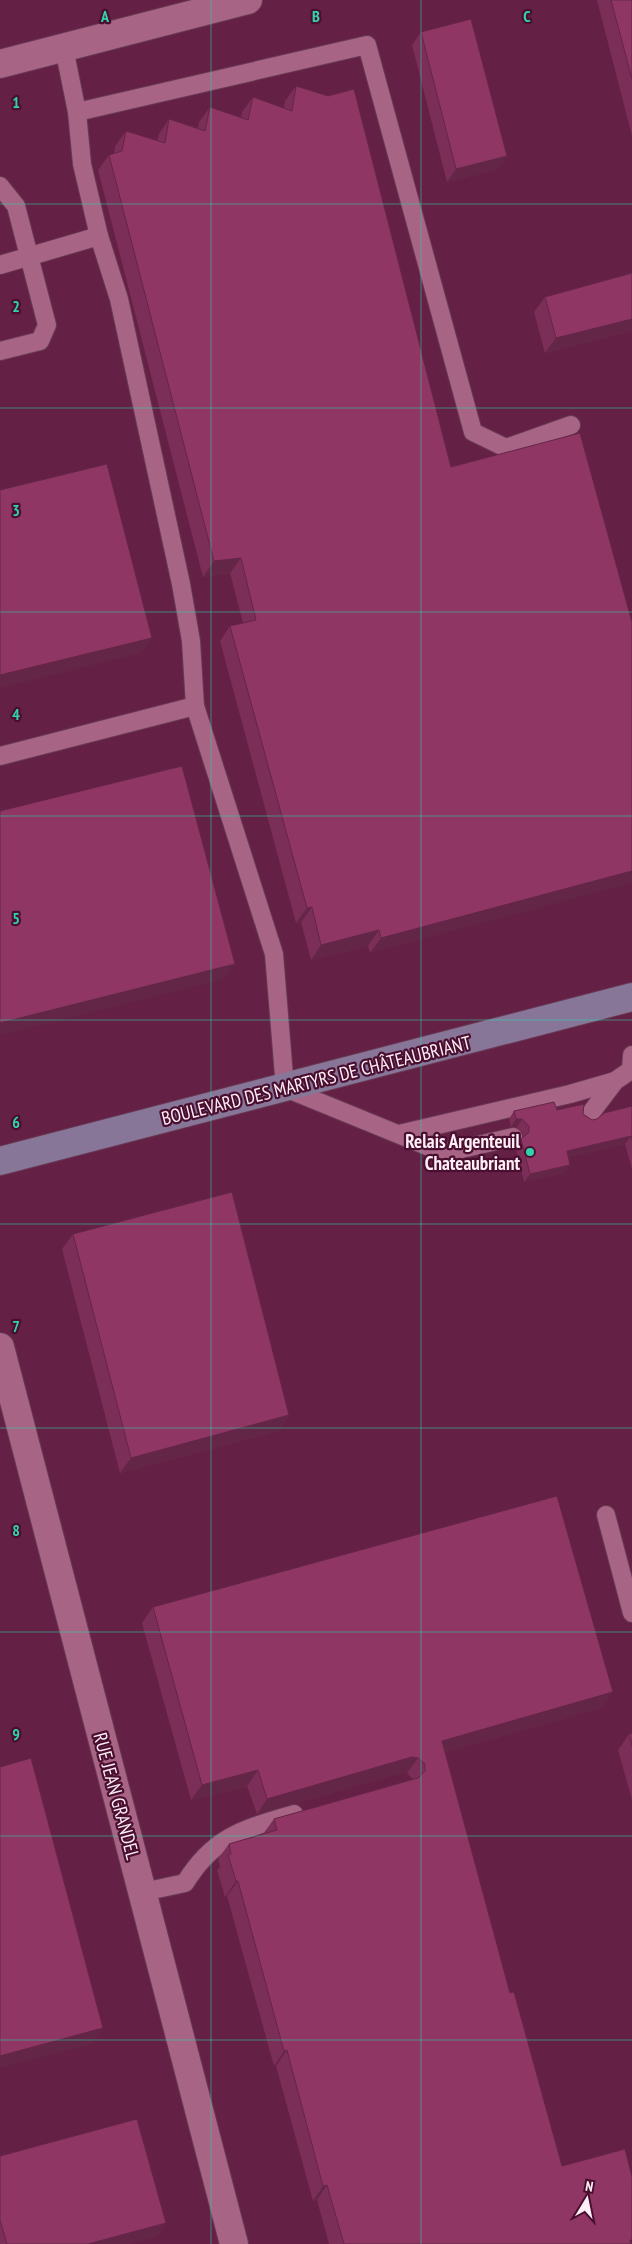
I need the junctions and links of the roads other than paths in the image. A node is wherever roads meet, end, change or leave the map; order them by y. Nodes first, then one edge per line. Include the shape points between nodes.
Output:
1 (248, 0) edge
2 (64, 48) junction
3 (0, 64) edge
4 (77, 112) junction
5 (0, 186) edge
6 (99, 236) junction
7 (29, 258) junction
8 (0, 264) edge
9 (0, 351) edge
10 (571, 425) dead end
11 (195, 706) junction
12 (0, 756) edge
13 (632, 997) edge
14 (632, 1065) edge
15 (615, 1081) junction
16 (286, 1088) junction
17 (587, 1118) edge
18 (399, 1134) junction
19 (513, 1137) dead end
20 (0, 1161) edge
21 (0, 1347) edge
22 (606, 1515) dead end
23 (632, 1613) edge
24 (308, 1811) edge
25 (142, 1892) junction
26 (234, 2244) edge

1 - 2 street
2 - 3 street
2 - 4 lane
4 - 6 lane via 82,164
4 - 10 lane via 367,45 473,432 506,448
5 - 7 lane via 16,206
6 - 7 lane
6 - 11 lane via 119,299 181,584 192,641
7 - 8 lane
7 - 9 lane via 46,325 40,341
11 - 12 lane
11 - 16 lane via 274,954
13 - 16 main road, BOULEVARD DES MARTYRS DE CHÂTEAUBRIANT
14 - 15 lane
15 - 17 lane
15 - 18 lane
16 - 18 lane
16 - 20 main road, BOULEVARD DES MARTYRS DE CHÂTEAUBRIANT
18 - 19 lane via 444,1153
21 - 25 street, RUE JEAN GRANDEL
22 - 23 lane
24 - 25 lane via 250,1827 218,1844 198,1862 185,1883
25 - 26 street, RUE JEAN GRANDEL

